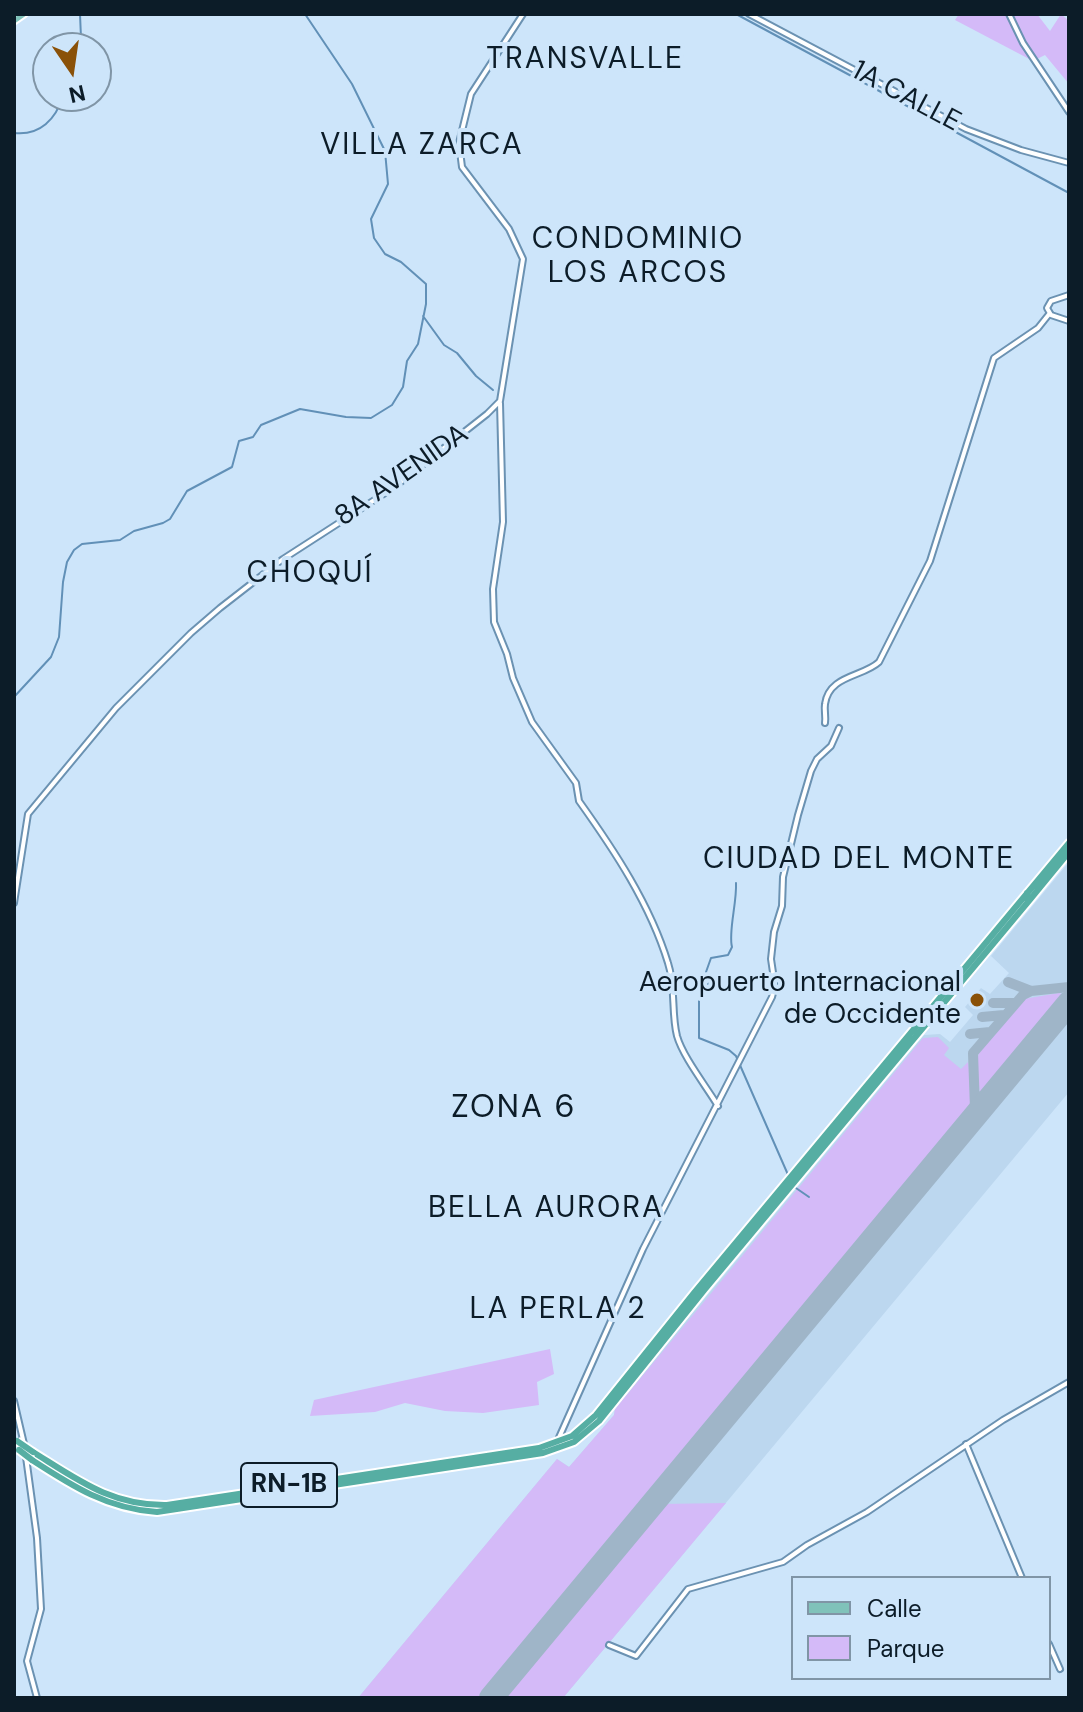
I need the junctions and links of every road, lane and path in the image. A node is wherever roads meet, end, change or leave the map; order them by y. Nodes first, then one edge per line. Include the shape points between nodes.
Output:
1 (24, 14) edge
2 (523, 14) edge
3 (749, 14) edge
4 (1009, 14) edge
5 (14, 21) edge
6 (1069, 112) edge
7 (1069, 163) edge
8 (1069, 295) edge
9 (1050, 313) junction
10 (1069, 321) edge
11 (500, 401) junction
12 (825, 723) dead end
13 (839, 728) dead end
14 (1069, 843) edge
15 (1069, 852) edge
16 (1027, 893) junction
17 (1028, 902) junction
18 (14, 903) edge
19 (1006, 928) junction
20 (718, 1106) junction
21 (791, 1182) junction
22 (689, 1299) junction
23 (668, 1334) junction
24 (1069, 1382) edge
25 (14, 1401) edge
26 (16, 1444) edge
27 (556, 1444) junction
28 (966, 1444) junction
29 (32, 1456) junction
30 (464, 1459) junction
31 (492, 1461) junction
32 (334, 1479) junction
33 (365, 1479) junction
34 (286, 1491) junction
35 (201, 1499) junction
36 (157, 1512) junction
37 (1021, 1576) edge
38 (609, 1645) dead end
39 (1051, 1649) edge
40 (1060, 1669) dead end
41 (37, 1698) edge

1 - 5 main road
2 - 11 street via 471,94 459,143 462,167 509,229 523,259
3 - 7 street, 1A CALLE via 966,129
4 - 6 street
8 - 9 street via 1051,301
9 - 10 street
9 - 12 street via 1038,328 994,358 926,572 879,662 843,679 828,697
11 - 18 street, 8A AVENIDA via 393,488 229,600 116,708 28,814
11 - 20 street via 503,522 493,589 495,627 535,728 576,783 579,801 642,899 668,963 678,1040
13 - 20 street via 810,774 783,877 771,961 774,993
14 - 16 highway, RN-1B
15 - 17 highway, RN-1B
16 - 17 highway
16 - 19 highway
16 - 21 highway, RN-1B
17 - 19 highway, RN-1B
19 - 21 highway, RN-1B
20 - 27 street via 643,1249
21 - 22 highway, RN-1B
21 - 23 highway, RN-1B
22 - 23 highway
22 - 27 highway, RN-1B via 591,1421
23 - 31 highway, RN-1B via 584,1436 549,1452
24 - 28 street
25 - 41 street via 37,1538 41,1609 27,1661
26 - 29 highway, RN-1B, bridge
27 - 30 highway, RN-1B
27 - 31 highway
28 - 37 street
28 - 38 street via 783,1562 688,1589 636,1656
29 - 35 highway, RN-1B via 115,1499 147,1505
29 - 36 highway, RN-1B via 80,1491 115,1505
30 - 32 highway, RN-1B
30 - 33 highway
31 - 33 highway, RN-1B
32 - 34 highway
32 - 35 highway, RN-1B
33 - 34 highway, RN-1B
34 - 36 highway, RN-1B
35 - 36 highway
39 - 40 street

